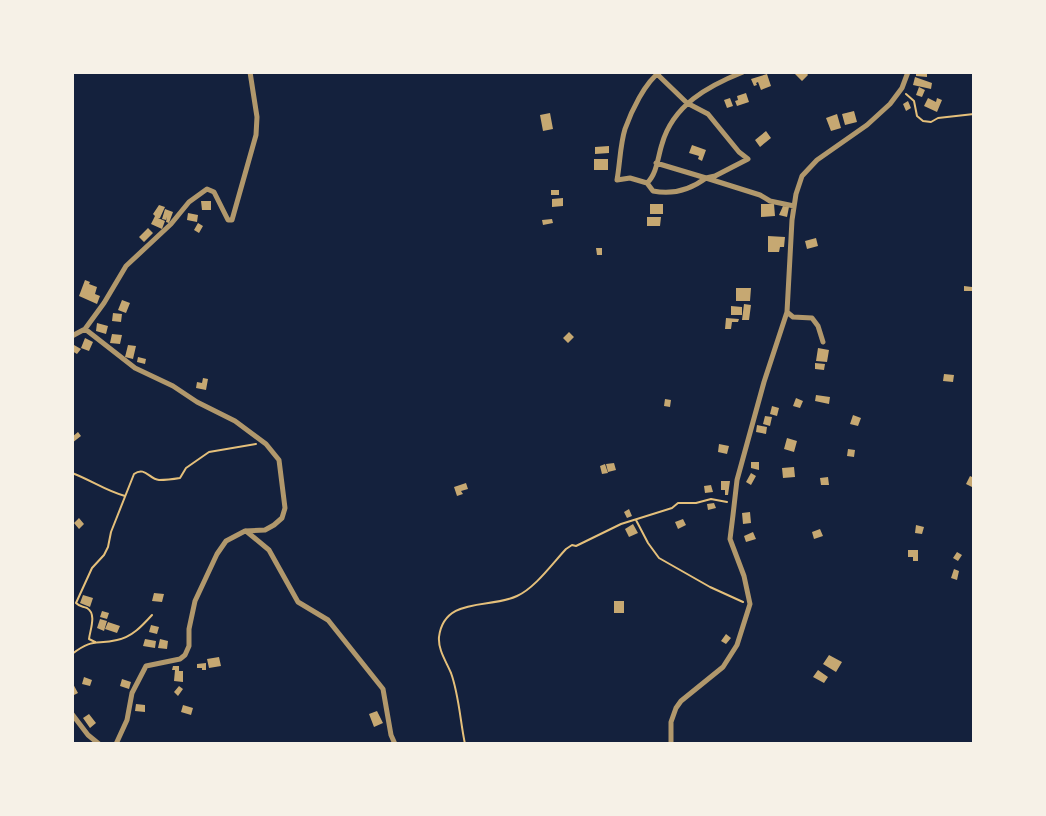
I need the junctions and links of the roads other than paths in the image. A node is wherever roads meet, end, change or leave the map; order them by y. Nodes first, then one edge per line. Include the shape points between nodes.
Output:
1 (250, 72) edge
2 (743, 72) edge
3 (901, 72) edge
4 (658, 73) edge
5 (907, 76) edge
6 (687, 103) junction
7 (656, 162) junction
8 (706, 178) junction
9 (648, 183) junction
10 (794, 206) junction
11 (787, 312) junction
12 (85, 328) junction
13 (72, 336) edge
14 (823, 342) dead end
15 (245, 531) junction
16 (72, 714) edge
17 (99, 744) edge
18 (116, 744) edge
19 (395, 744) edge
20 (671, 744) edge

1 - 12 street via 257,117 256,135 232,220 228,220 214,192 207,189 189,202 171,224 126,266
2 - 6 street via 710,87
3 - 5 street
4 - 6 street
4 - 9 street via 644,90 625,130 618,180 630,178
5 - 10 street via 890,104 867,125 808,167 802,176
6 - 7 street via 670,123
6 - 8 street via 708,114 748,159
7 - 8 street
7 - 9 street
8 - 9 street via 686,189 667,194 653,191
8 - 10 street via 770,201
10 - 11 street
11 - 14 street via 793,318 812,318
11 - 20 street via 737,480 730,539 750,604 737,645 723,668 676,708 671,722
12 - 13 street
12 - 15 street via 135,368 235,421 266,444 279,460 285,508 282,518 265,530
15 - 18 street via 226,541 200,588 185,655 146,666 132,693 127,720
15 - 19 street via 269,550 298,602 328,620 383,688
16 - 17 street

